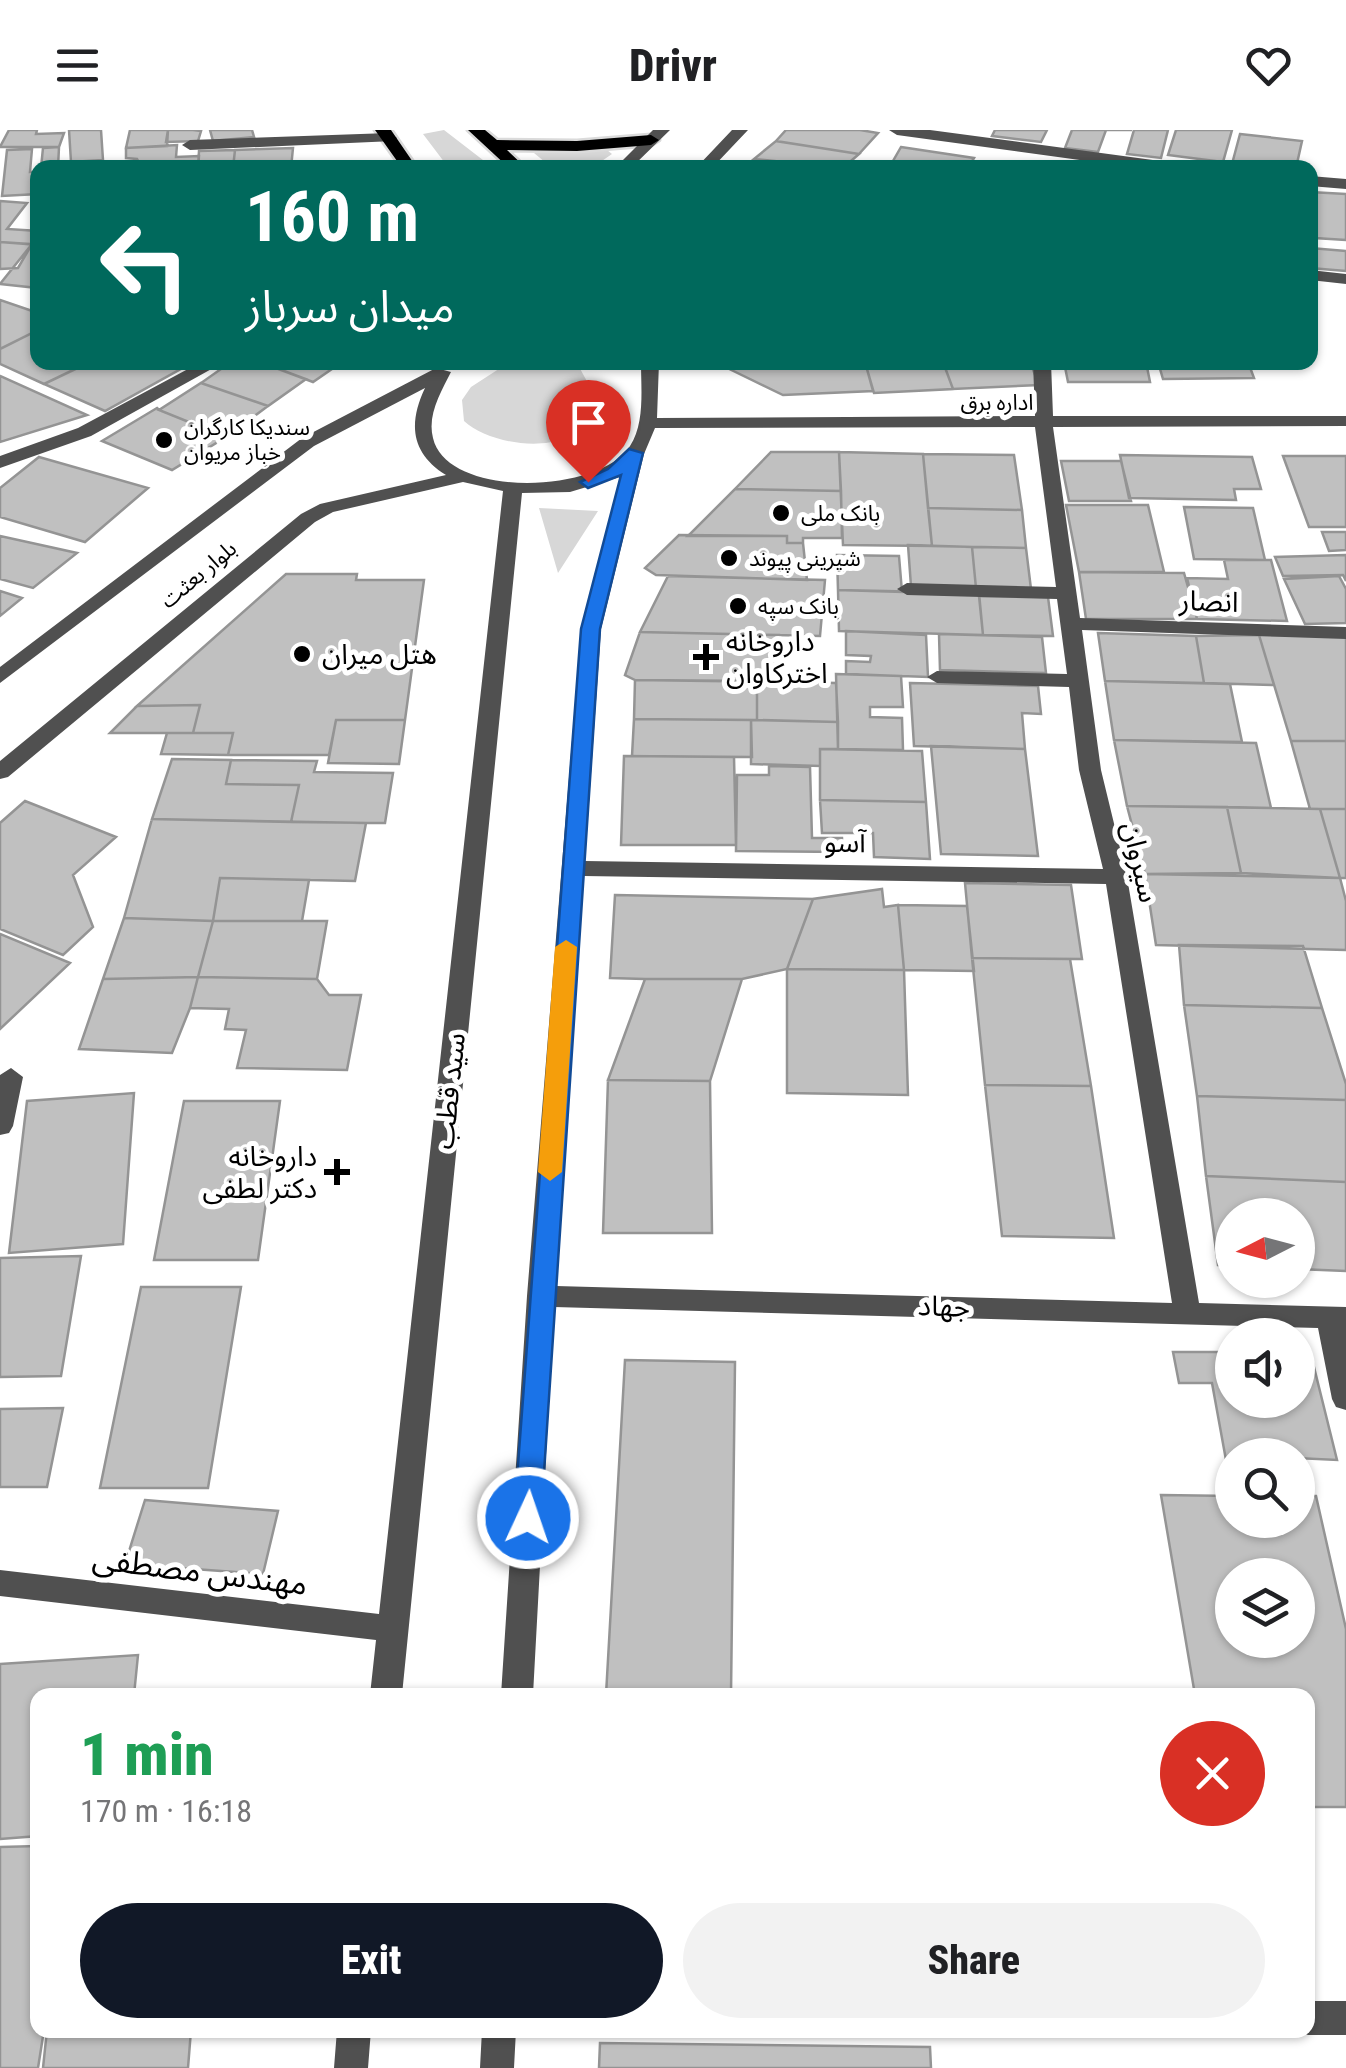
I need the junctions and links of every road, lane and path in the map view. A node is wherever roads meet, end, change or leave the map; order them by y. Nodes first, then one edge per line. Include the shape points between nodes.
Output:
1 (476, 130) edge
2 (740, 130) edge
3 (897, 130) edge
4 (386, 134) edge
5 (656, 135) edge
6 (190, 145) dead end
7 (495, 146) junction
8 (404, 160) edge
9 (510, 160) edge
10 (630, 160) edge
11 (711, 160) edge
12 (1072, 160) edge
13 (1318, 182) edge
14 (1346, 184) edge
15 (1318, 276) edge
16 (1346, 279) edge
17 (202, 370) edge
18 (440, 370) edge
19 (443, 370) edge
20 (650, 370) edge
21 (1042, 370) edge
22 (1346, 422) edge
23 (648, 423) junction
24 (1044, 424) junction
25 (635, 453) junction
26 (0, 462) edge
27 (460, 477) junction
28 (513, 486) junction
29 (907, 589) dead end
30 (1066, 593) junction
31 (1070, 624) junction
32 (1346, 633) edge
33 (0, 676) edge
34 (936, 677) dead end
35 (1078, 681) junction
36 (0, 772) edge
37 (572, 868) junction
38 (1116, 876) junction
39 (11, 1077) dead end
40 (0, 1126) edge
41 (541, 1296) junction
42 (1187, 1313) junction
43 (1338, 1318) edge
44 (1346, 1399) edge
45 (0, 1583) edge
46 (392, 1629) junction
47 (387, 1688) edge
48 (517, 1688) edge
49 (1315, 2018) edge
50 (1346, 2018) edge
51 (353, 2038) edge
52 (499, 2038) edge
53 (351, 2068) edge
54 (497, 2068) edge

1 - 7 main road
2 - 11 street
3 - 12 street
4 - 6 street
4 - 8 main road
5 - 7 main road via 577,146
5 - 10 street
7 - 9 main road
13 - 14 street
15 - 16 street
17 - 26 street via 131,411 36,454
18 - 33 street, بلوار بعثت via 308,442
19 - 27 street via 423,419 424,441 434,461
20 - 23 street
21 - 24 street, سیروان
22 - 24 street, اداره برق
23 - 24 street, اداره برق
23 - 25 street
24 - 30 street, سیروان
25 - 28 street via 614,472 588,482
25 - 37 street via 590,629
27 - 28 street
27 - 36 street, بلوار بعثت via 308,518
28 - 46 street, سید قطب
29 - 30 street
30 - 31 street, سیروان
31 - 32 street, انصار
31 - 35 street, سیروان
34 - 35 street
35 - 38 street, سیروان via 1093,786
37 - 38 street, آسو
37 - 41 street
38 - 42 street, سیروان
39 - 40 street
41 - 42 street, جهاد
41 - 48 street
42 - 43 street, جهاد
43 - 44 street
45 - 46 street, مهندس مصطفی
46 - 47 street, سید قطب
49 - 50 street
51 - 53 street
52 - 54 street

